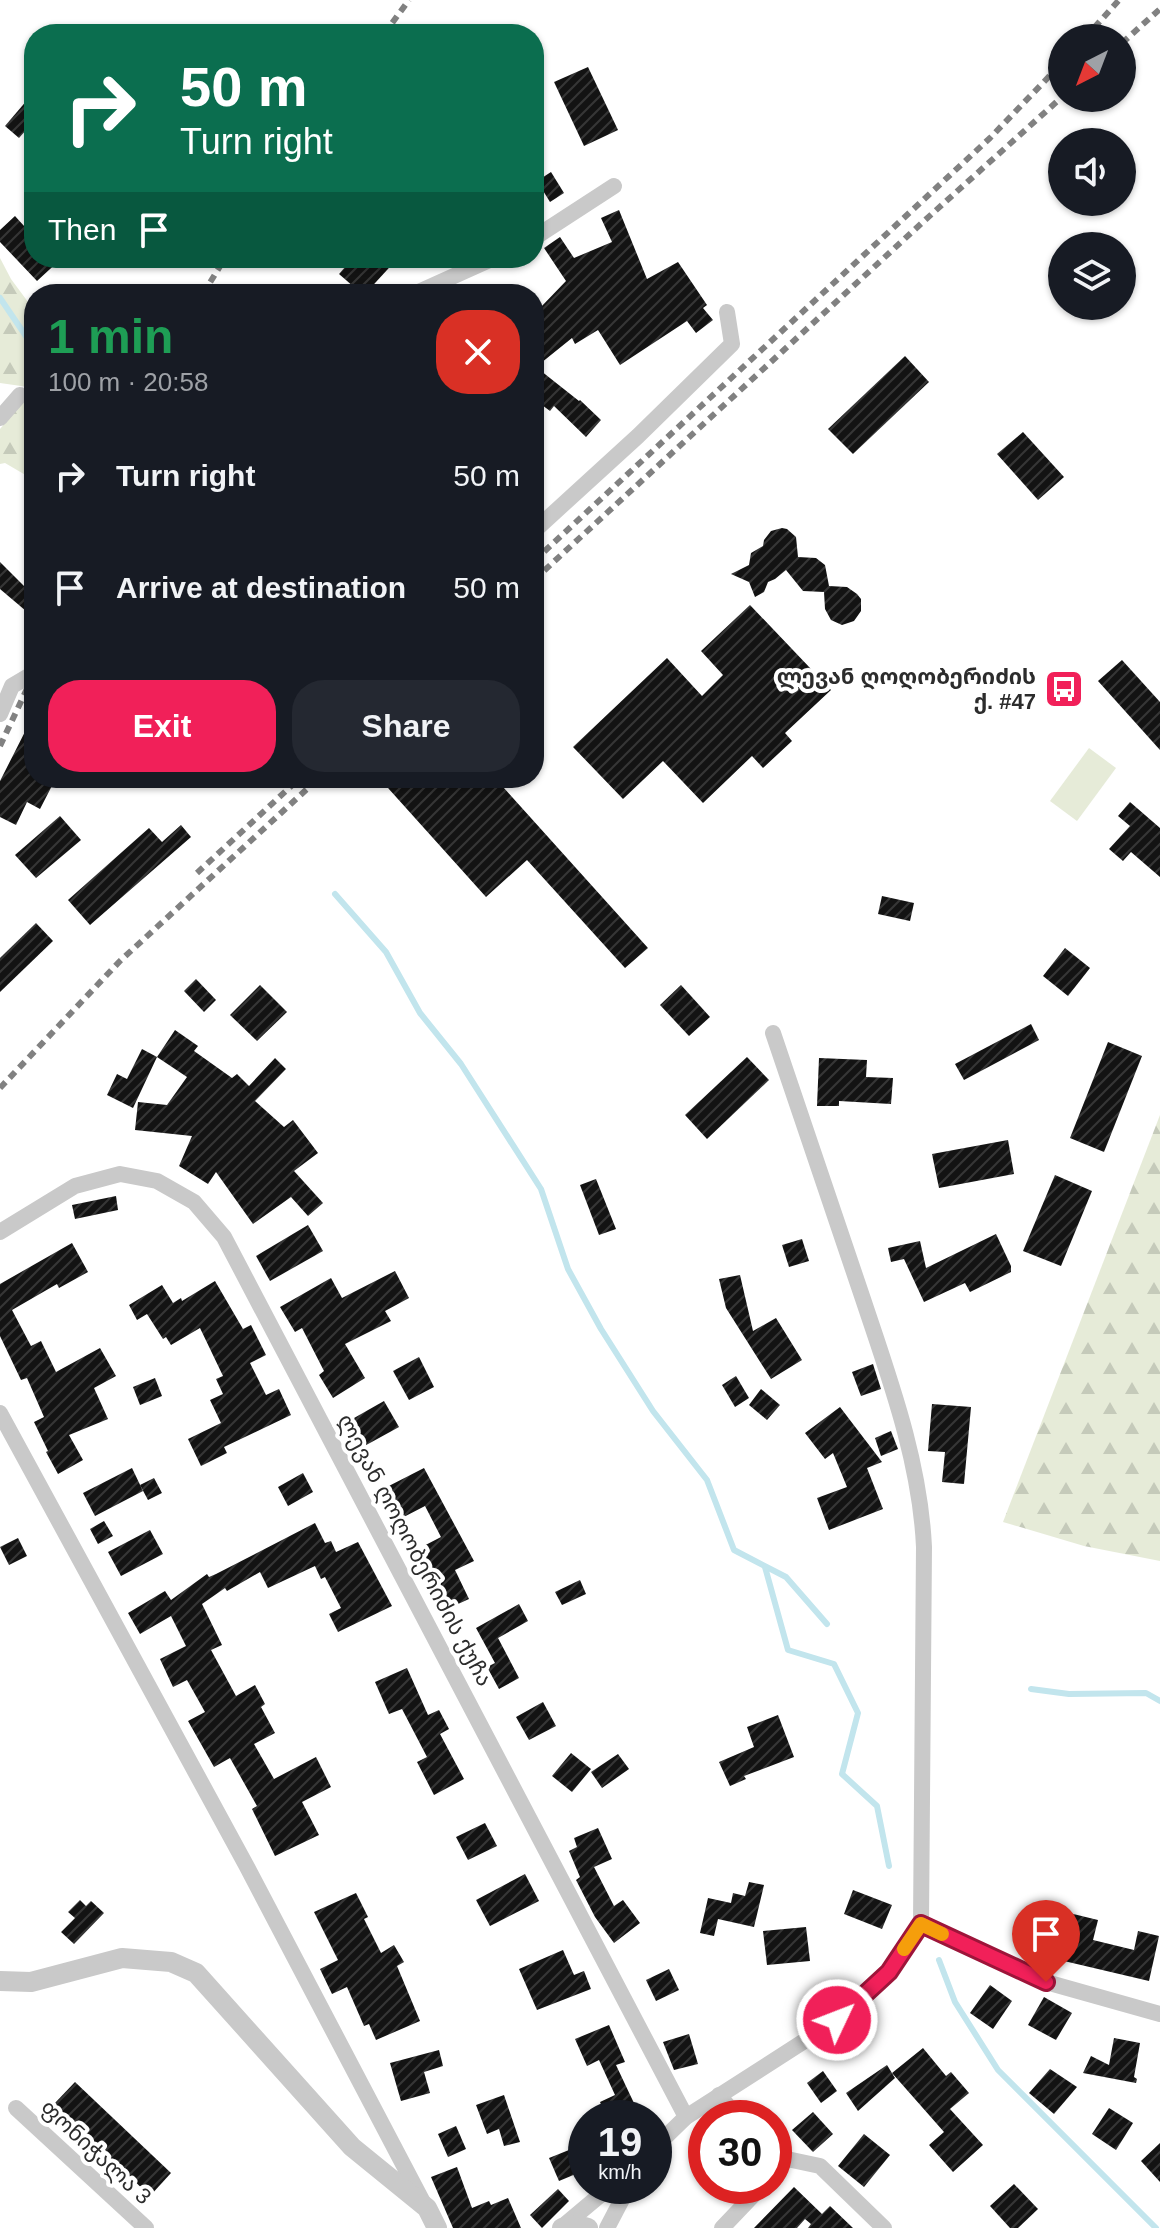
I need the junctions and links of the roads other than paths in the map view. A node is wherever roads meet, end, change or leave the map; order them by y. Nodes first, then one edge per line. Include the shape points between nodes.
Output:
1 (614, 186) dead end
2 (544, 232) edge
3 (472, 268) edge
4 (436, 284) edge
5 (727, 312) dead end
6 (20, 395) dead end
7 (0, 418) edge
8 (544, 522) edge
9 (6, 683) edge
10 (0, 714) edge
11 (773, 1033) dead end
12 (0, 1232) edge
13 (0, 1413) edge
14 (921, 1924) junction
15 (0, 1981) edge
16 (1160, 2014) edge
17 (719, 2095) junction
18 (723, 2100) edge
19 (16, 2108) dead end
20 (686, 2117) junction
21 (672, 2131) edge
22 (792, 2158) edge
23 (590, 2204) edge
24 (620, 2204) edge
25 (745, 2204) edge
26 (427, 2208) junction
27 (146, 2228) edge
28 (437, 2228) edge
29 (562, 2228) edge
30 (588, 2228) edge
31 (607, 2228) edge
32 (722, 2228) edge
33 (884, 2228) edge

1 - 2 street
3 - 4 street
5 - 8 street via 732,344
6 - 7 street
9 - 10 street
11 - 14 street via 890,1380 922,1510
12 - 20 street, ლევან ღოღობერიძის ქუჩა via 75,1186 120,1174 157,1181 194,1202 224,1237
13 - 26 street
14 - 16 street via 1046,1982
14 - 17 street via 889,1972 837,2020
15 - 26 street via 31,1982 122,1958 171,1962 196,1973 352,2147
17 - 18 street
17 - 20 street
19 - 27 street, ფონიჭალა 3
20 - 21 street
22 - 33 street via 820,2166
23 - 29 street
24 - 31 street
25 - 32 street
26 - 28 street
29 - 30 street

